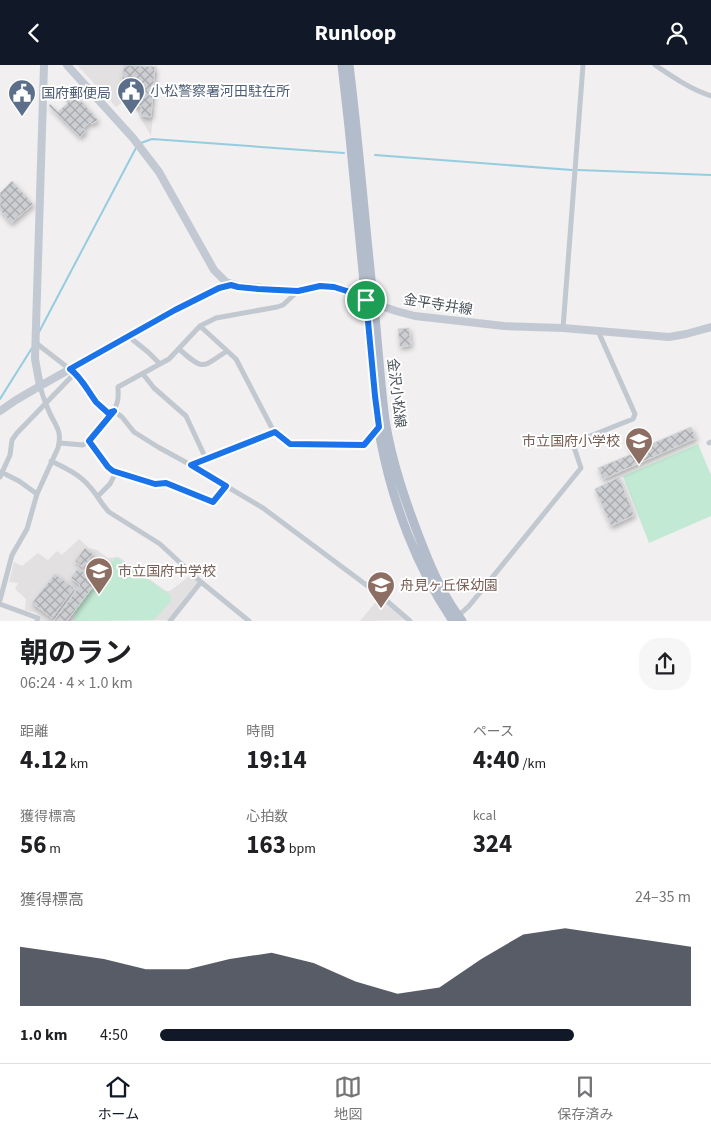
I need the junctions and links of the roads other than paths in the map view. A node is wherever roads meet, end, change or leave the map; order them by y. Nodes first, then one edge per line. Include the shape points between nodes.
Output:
1 (44, 65) edge
2 (67, 65) edge
3 (342, 65) edge
4 (349, 65) edge
5 (583, 65) edge
6 (654, 65) edge
7 (711, 96) edge
8 (231, 285) junction
9 (298, 291) junction
10 (370, 301) junction
11 (200, 326) junction
12 (711, 327) edge
13 (563, 329) junction
14 (598, 331) junction
15 (128, 336) junction
16 (36, 343) junction
17 (180, 349) junction
18 (227, 351) junction
19 (160, 365) junction
20 (72, 371) junction
21 (143, 374) junction
22 (40, 386) junction
23 (46, 403) junction
24 (0, 411) edge
25 (114, 411) junction
26 (379, 427) junction
27 (275, 432) junction
28 (89, 441) junction
29 (60, 443) junction
30 (206, 459) junction
31 (51, 461) junction
32 (191, 465) junction
33 (116, 472) junction
34 (1, 474) edge
35 (226, 486) junction
36 (37, 494) junction
37 (98, 496) junction
38 (202, 582) junction
39 (0, 602) edge
40 (458, 619) edge
41 (37, 621) edge
42 (170, 621) edge
43 (249, 621) edge
44 (410, 621) edge

1 - 16 main road
2 - 8 main road via 139,145 159,172 214,270
3 - 10 main road, 金沢小松線
4 - 10 main road, 金沢小松線
5 - 13 street
6 - 7 street
8 - 9 main road, 金平寺井線
8 - 15 main road via 219,288
9 - 10 main road, 金平寺井線 via 320,286 334,287
9 - 11 street via 283,305 216,318
10 - 13 main road, 金平寺井線 via 415,316
10 - 26 main road, 金沢小松線
10 - 40 main road, 金沢小松線 via 392,452 412,520
11 - 17 street
11 - 18 street
12 - 14 main road, 金平寺井線 via 669,337
13 - 14 main road, 金平寺井線
14 - 40 street via 635,414 633,419 575,442 581,468
15 - 19 street
15 - 20 main road
16 - 20 street
16 - 22 main road
17 - 18 street via 200,366
17 - 19 street
18 - 27 street via 236,359
19 - 21 street
20 - 22 main road
20 - 23 street
20 - 25 street via 96,402 108,413
21 - 25 street via 118,387
21 - 30 street via 154,388 186,415
22 - 23 street
22 - 24 main road
23 - 29 street via 59,429
23 - 34 street via 12,440 10,455
25 - 28 street
25 - 32 street via 134,432
26 - 27 street via 364,445 290,444
26 - 40 main road, 金沢小松線 via 399,512 435,592
27 - 30 street
28 - 29 street via 83,445
28 - 33 street via 108,467
29 - 31 street
30 - 32 street
31 - 36 street
31 - 37 street via 77,475
32 - 35 street
33 - 35 street via 155,484 166,483 213,502
33 - 37 street
34 - 36 street via 19,481
35 - 44 street via 263,508
36 - 39 street via 27,529 12,555
37 - 38 street via 104,507 160,544
38 - 42 street
38 - 43 street
39 - 41 street via 38,618

